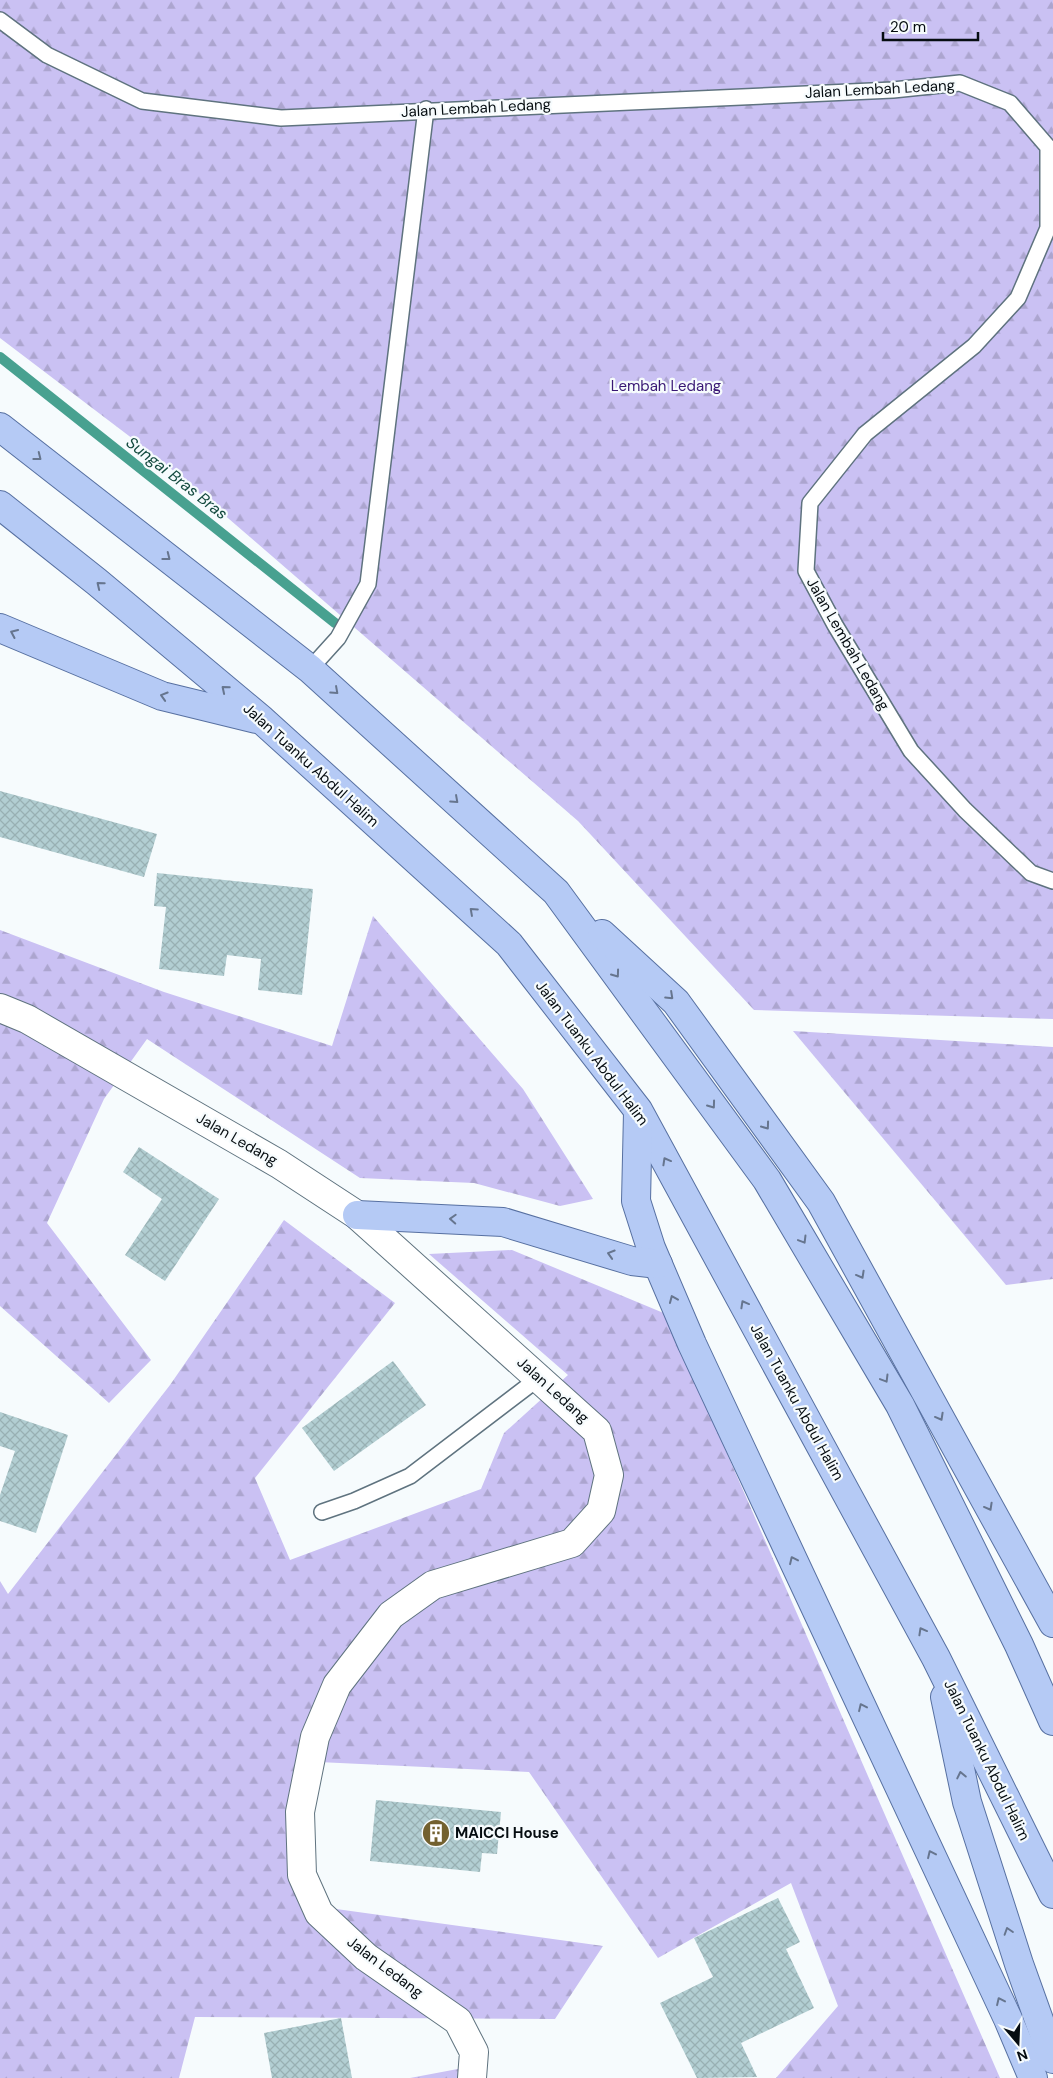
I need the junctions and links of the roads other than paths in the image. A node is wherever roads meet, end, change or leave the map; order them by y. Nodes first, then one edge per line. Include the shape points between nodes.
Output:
1 (0, 20) edge
2 (426, 109) junction
3 (1051, 144) edge
4 (0, 427) edge
5 (0, 505) edge
6 (0, 628) edge
7 (310, 669) junction
8 (262, 720) junction
9 (1053, 881) edge
10 (556, 892) junction
11 (0, 1008) edge
12 (638, 1110) junction
13 (357, 1215) junction
14 (658, 1264) junction
15 (540, 1378) junction
16 (322, 1512) dead end
17 (1053, 1623) edge
18 (936, 1658) junction
19 (1053, 1721) edge
20 (1053, 1894) edge
21 (1053, 2059) edge
22 (472, 2078) edge
23 (1033, 2078) edge

1 - 2 lane, Jalan Lembah Ledang via 47,55 142,101 282,118
2 - 3 lane, Jalan Lembah Ledang via 884,90 960,83 1010,103
2 - 7 lane via 368,584 338,638
3 - 9 lane, Jalan Lembah Ledang via 1048,228 1018,298 974,346 865,434 816,495 810,503 806,571 911,751 965,810 1031,873
4 -> 7 main road
8 -> 5 main road, Jalan Tuanku Abdul Halim
8 -> 6 main road via 162,696
7 -> 10 main road
12 -> 8 main road, Jalan Tuanku Abdul Halim via 510,944
10 -> 17 main road via 676,1002 821,1202
10 -> 19 main road via 772,1188 900,1405
11 - 13 street, Jalan Ledang via 27,1019 280,1164
12 - 14 main road via 636,1201
18 -> 12 main road, Jalan Tuanku Abdul Halim
14 -> 13 main road via 632,1261 503,1222
13 - 15 street, Jalan Ledang
23 -> 14 main road via 692,1344
15 - 16 lane via 410,1476
15 - 22 street, Jalan Ledang via 597,1430 609,1475 601,1511 572,1543 433,1586 391,1614 337,1685 316,1737 300,1812 302,1875 319,1914 366,1957 458,2021 474,2052
18 - 20 main road, Jalan Tuanku Abdul Halim
21 -> 18 main road via 1018,1964 967,1802

